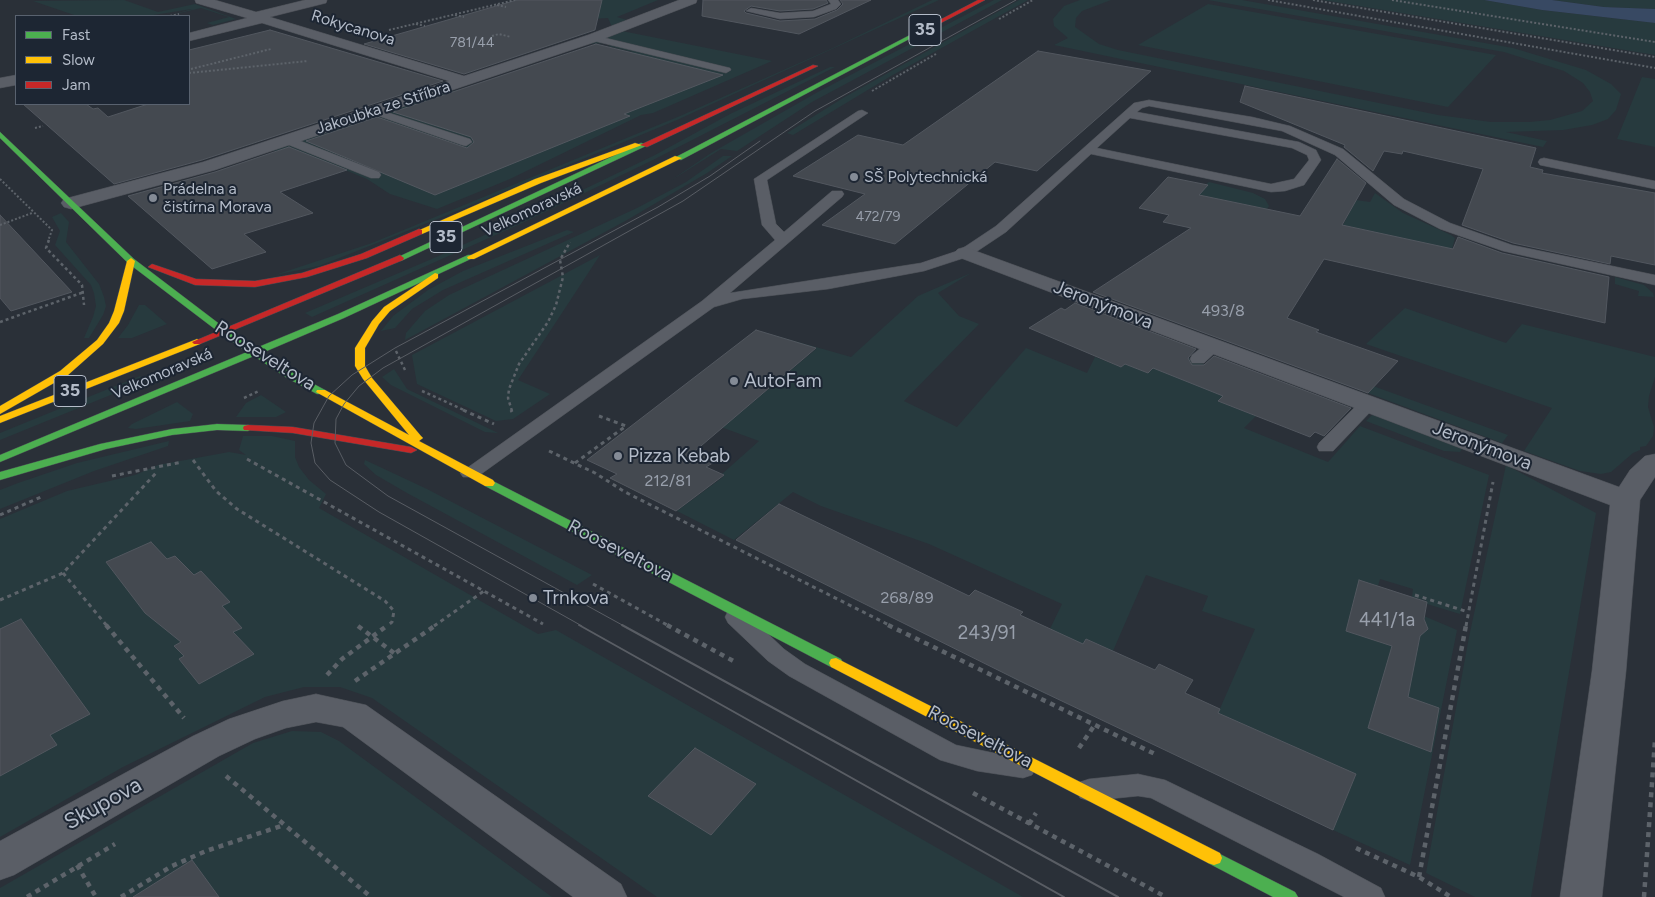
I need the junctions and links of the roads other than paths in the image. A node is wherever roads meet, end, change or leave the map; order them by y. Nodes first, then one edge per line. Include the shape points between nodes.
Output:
1 (202, 0) edge
2 (321, 0) edge
3 (691, 0) edge
4 (832, 0) edge
5 (982, 0) edge
6 (751, 11) dead end
7 (258, 18) junction
8 (190, 38) edge
9 (593, 38) junction
10 (830, 60) dead end
11 (726, 70) dead end
12 (15, 80) edge
13 (466, 81) junction
14 (0, 83) edge
15 (374, 111) junction
16 (862, 113) dead end
17 (1128, 114) junction
18 (0, 134) edge
19 (664, 135) junction
20 (288, 140) junction
21 (466, 142) dead end
22 (1088, 150) junction
23 (1544, 162) dead end
24 (375, 175) dead end
25 (1655, 185) edge
26 (837, 194) dead end
27 (71, 203) junction
28 (782, 239) junction
29 (965, 253) junction
30 (470, 257) junction
31 (131, 260) junction
32 (1655, 280) edge
33 (708, 304) junction
34 (223, 331) junction
35 (256, 353) junction
36 (1368, 404) junction
37 (0, 411) edge
38 (0, 420) edge
39 (1326, 447) dead end
40 (430, 453) junction
41 (0, 459) edge
42 (1655, 462) edge
43 (470, 473) junction
44 (0, 476) edge
45 (1625, 500) junction
46 (725, 606) joint
47 (1047, 772) joint
48 (1082, 790) junction
49 (0, 862) edge
50 (606, 897) edge
51 (1289, 897) edge
52 (1371, 897) edge
53 (1581, 897) edge

1 - 7 street, Rokycanova
2 - 7 street
3 - 9 street, Jakoubka ze Stříbra
4 - 6 lane via 837,4 814,14 780,16
5 - 30 main road, Velkomoravská / 35 via 640,177
7 - 8 street
7 - 13 street, Rokycanova
9 - 11 lane
9 - 13 street, Jakoubka ze Stříbra
10 - 19 main road, Velkomoravská / 35
12 - 14 street
13 - 15 street, Jakoubka ze Stříbra
15 - 20 street, Jakoubka ze Stříbra
15 - 21 lane
16 - 28 lane via 760,179 770,224
17 - 22 lane
17 - 22 lane via 1295,145 1312,152 1315,160 1299,182 1271,188
17 - 32 lane via 1138,105 1159,103 1286,128 1339,152 1390,196 1445,226 1508,248
18 - 27 main road, Rooseveltova
19 - 31 main road via 538,181 364,256 304,275 256,284 210,284
19 - 34 main road, Velkomoravská / 35 via 405,256
20 - 24 lane
20 - 27 street, Jakoubka ze Stříbra via 209,166
22 - 29 lane via 1001,229
23 - 25 lane
26 - 28 lane
27 - 31 main road, Rooseveltova
28 - 33 lane
29 - 33 lane via 924,267 742,295
29 - 36 street, Jeronýmova via 1205,352
30 - 35 main road, Velkomoravská / 35
30 - 40 main road via 427,280 387,309 374,323 360,348 360,366 368,379
31 - 34 main road, Rooseveltova
31 - 37 main road via 119,312 100,342 64,372
33 - 43 lane
34 - 35 main road, Rooseveltova
34 - 38 main road, Velkomoravská / 35
35 - 40 main road, Rooseveltova via 291,376
35 - 41 main road, Velkomoravská / 35
36 - 39 lane
36 - 45 street, Jeronýmova
40 - 43 main road, Rooseveltova
40 - 44 main road via 293,430 217,427 172,432 104,446
42 - 45 street via 1640,476
43 - 46 main road, Rooseveltova
45 - 53 street
46 - 47 lane via 776,655 797,670 949,753 977,761
47 - 48 main road, Rooseveltova
48 - 51 main road, Rooseveltova
48 - 52 lane via 1156,788 1308,862
49 - 50 street, Skupova via 198,734 242,729 274,717 316,708 353,715

